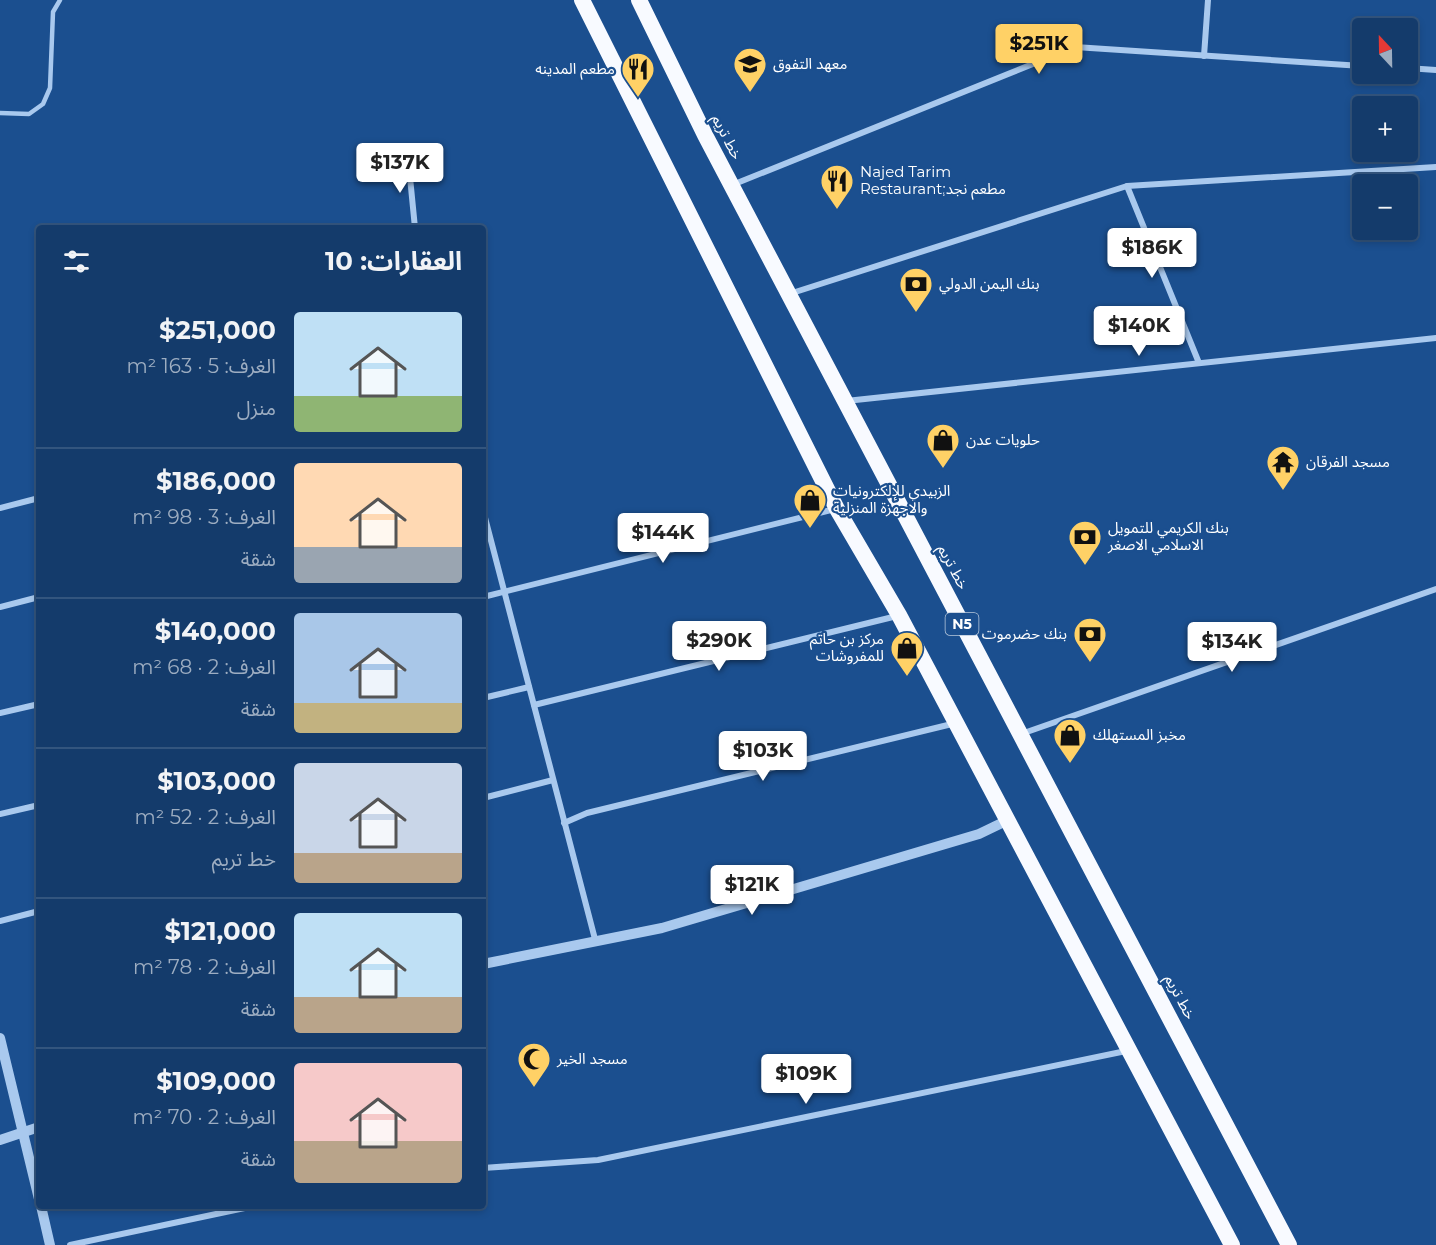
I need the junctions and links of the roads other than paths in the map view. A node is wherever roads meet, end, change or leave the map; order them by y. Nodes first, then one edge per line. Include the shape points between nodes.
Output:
1 (60, 0) edge
2 (582, 0) edge
3 (639, 0) edge
4 (1208, 0) edge
5 (1204, 56) junction
6 (1352, 65) edge
7 (1418, 69) edge
8 (1436, 70) edge
9 (0, 113) edge
10 (408, 157) dead end
11 (1436, 167) edge
12 (731, 185) junction
13 (1127, 186) junction
14 (415, 225) edge
15 (788, 294) junction
16 (1436, 338) edge
17 (1199, 363) junction
18 (845, 401) junction
19 (36, 499) edge
20 (0, 508) edge
21 (837, 508) junction
22 (486, 522) edge
23 (1436, 589) edge
24 (504, 592) junction
25 (486, 596) edge
26 (36, 598) edge
27 (0, 607) edge
28 (899, 615) junction
29 (529, 687) junction
30 (486, 697) edge
31 (36, 705) edge
32 (534, 705) junction
33 (0, 713) edge
34 (956, 723) junction
35 (1020, 734) junction
36 (553, 780) junction
37 (486, 797) edge
38 (36, 806) edge
39 (0, 814) edge
40 (1006, 821) junction
41 (564, 823) junction
42 (36, 912) edge
43 (0, 921) edge
44 (596, 943) junction
45 (486, 963) edge
46 (0, 1038) edge
47 (1130, 1050) junction
48 (36, 1128) edge
49 (23, 1134) junction
50 (0, 1140) edge
51 (486, 1168) edge
52 (36, 1187) edge
53 (42, 1209) edge
54 (240, 1209) edge
55 (50, 1245) edge
56 (70, 1245) edge
57 (1232, 1245) edge
58 (1289, 1245) edge

1 - 9 lane via 53,12 50,88 43,104 29,114
2 - 21 highway
3 - 12 highway, خط تريم / N5
4 - 5 street
5 - 6 street
5 - 12 street via 1076,47
7 - 8 street
10 - 14 street
11 - 13 street
12 - 15 highway, خط تريم / N5
13 - 15 street
13 - 17 street
15 - 18 highway, خط تريم / N5
16 - 17 street
17 - 18 street
18 - 35 highway, خط تريم / N5
19 - 20 street
21 - 24 street
21 - 28 highway
22 - 24 street
23 - 35 street
24 - 25 street
24 - 29 street
26 - 27 street
28 - 32 street
28 - 34 highway
29 - 30 street
29 - 32 street
31 - 33 street
32 - 36 street
34 - 40 highway
34 - 41 street via 587,813
35 - 58 highway, خط تريم / N5
36 - 37 street
36 - 41 street
38 - 39 street
40 - 44 street via 968,838 662,928
40 - 47 highway
41 - 44 street
42 - 43 street
44 - 45 street
46 - 49 street
47 - 51 street via 598,1160
47 - 57 highway
48 - 49 street
49 - 50 street
49 - 52 street
53 - 55 street
54 - 56 street

